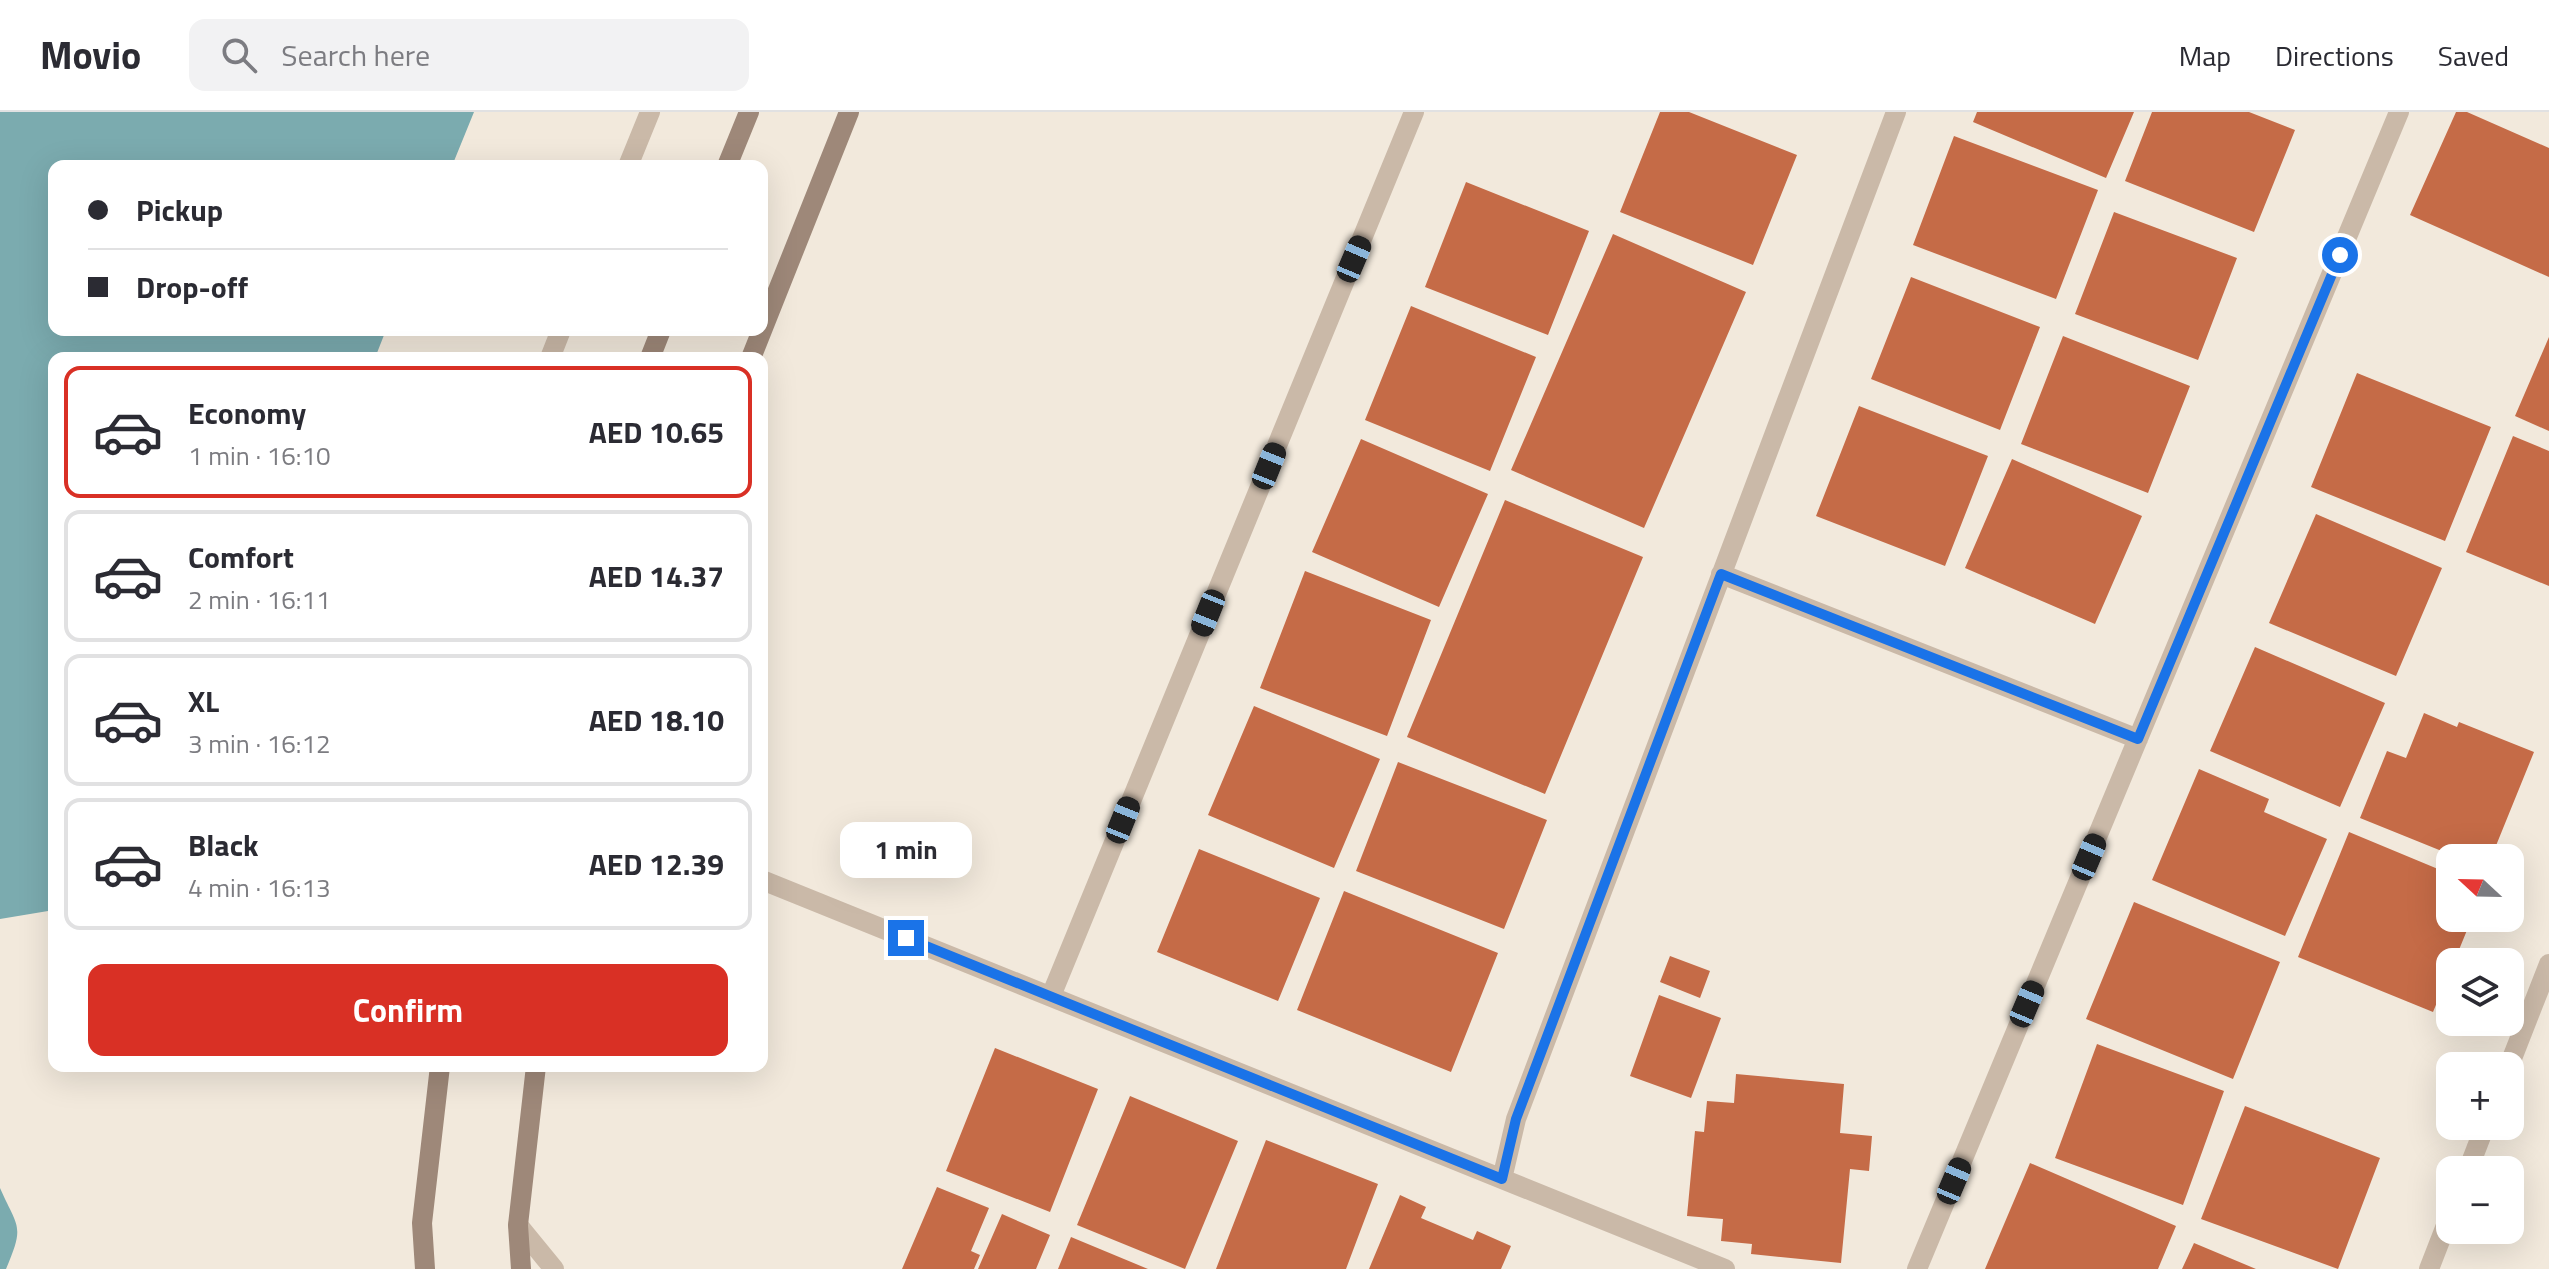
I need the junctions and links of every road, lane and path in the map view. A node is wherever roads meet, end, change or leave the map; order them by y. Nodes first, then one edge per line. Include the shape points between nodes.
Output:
1 (650, 112) edge
2 (749, 112) edge
3 (849, 112) edge
4 (1414, 112) edge
5 (1896, 112) edge
6 (2399, 112) edge
7 (630, 160) edge
8 (729, 160) edge
9 (768, 315) edge
10 (1721, 574) junction
11 (2138, 739) junction
12 (768, 882) edge
13 (2549, 964) edge
14 (1051, 996) junction
15 (2514, 1052) edge
16 (439, 1072) edge
17 (535, 1072) edge
18 (1502, 1179) junction
19 (518, 1225) junction
20 (2439, 1244) edge
21 (425, 1269) edge
22 (521, 1269) edge
23 (554, 1269) edge
24 (1725, 1269) edge
25 (1917, 1269) edge
26 (2429, 1269) edge

1 - 7 street
2 - 8 street
3 - 9 street
4 - 14 street
5 - 10 street
6 - 11 street
10 - 11 street
10 - 18 street via 1516,1119
11 - 25 street
12 - 14 street
13 - 15 street
14 - 18 street
16 - 21 street via 422,1223
17 - 19 street
18 - 24 street
19 - 22 street
19 - 23 street
20 - 26 street

